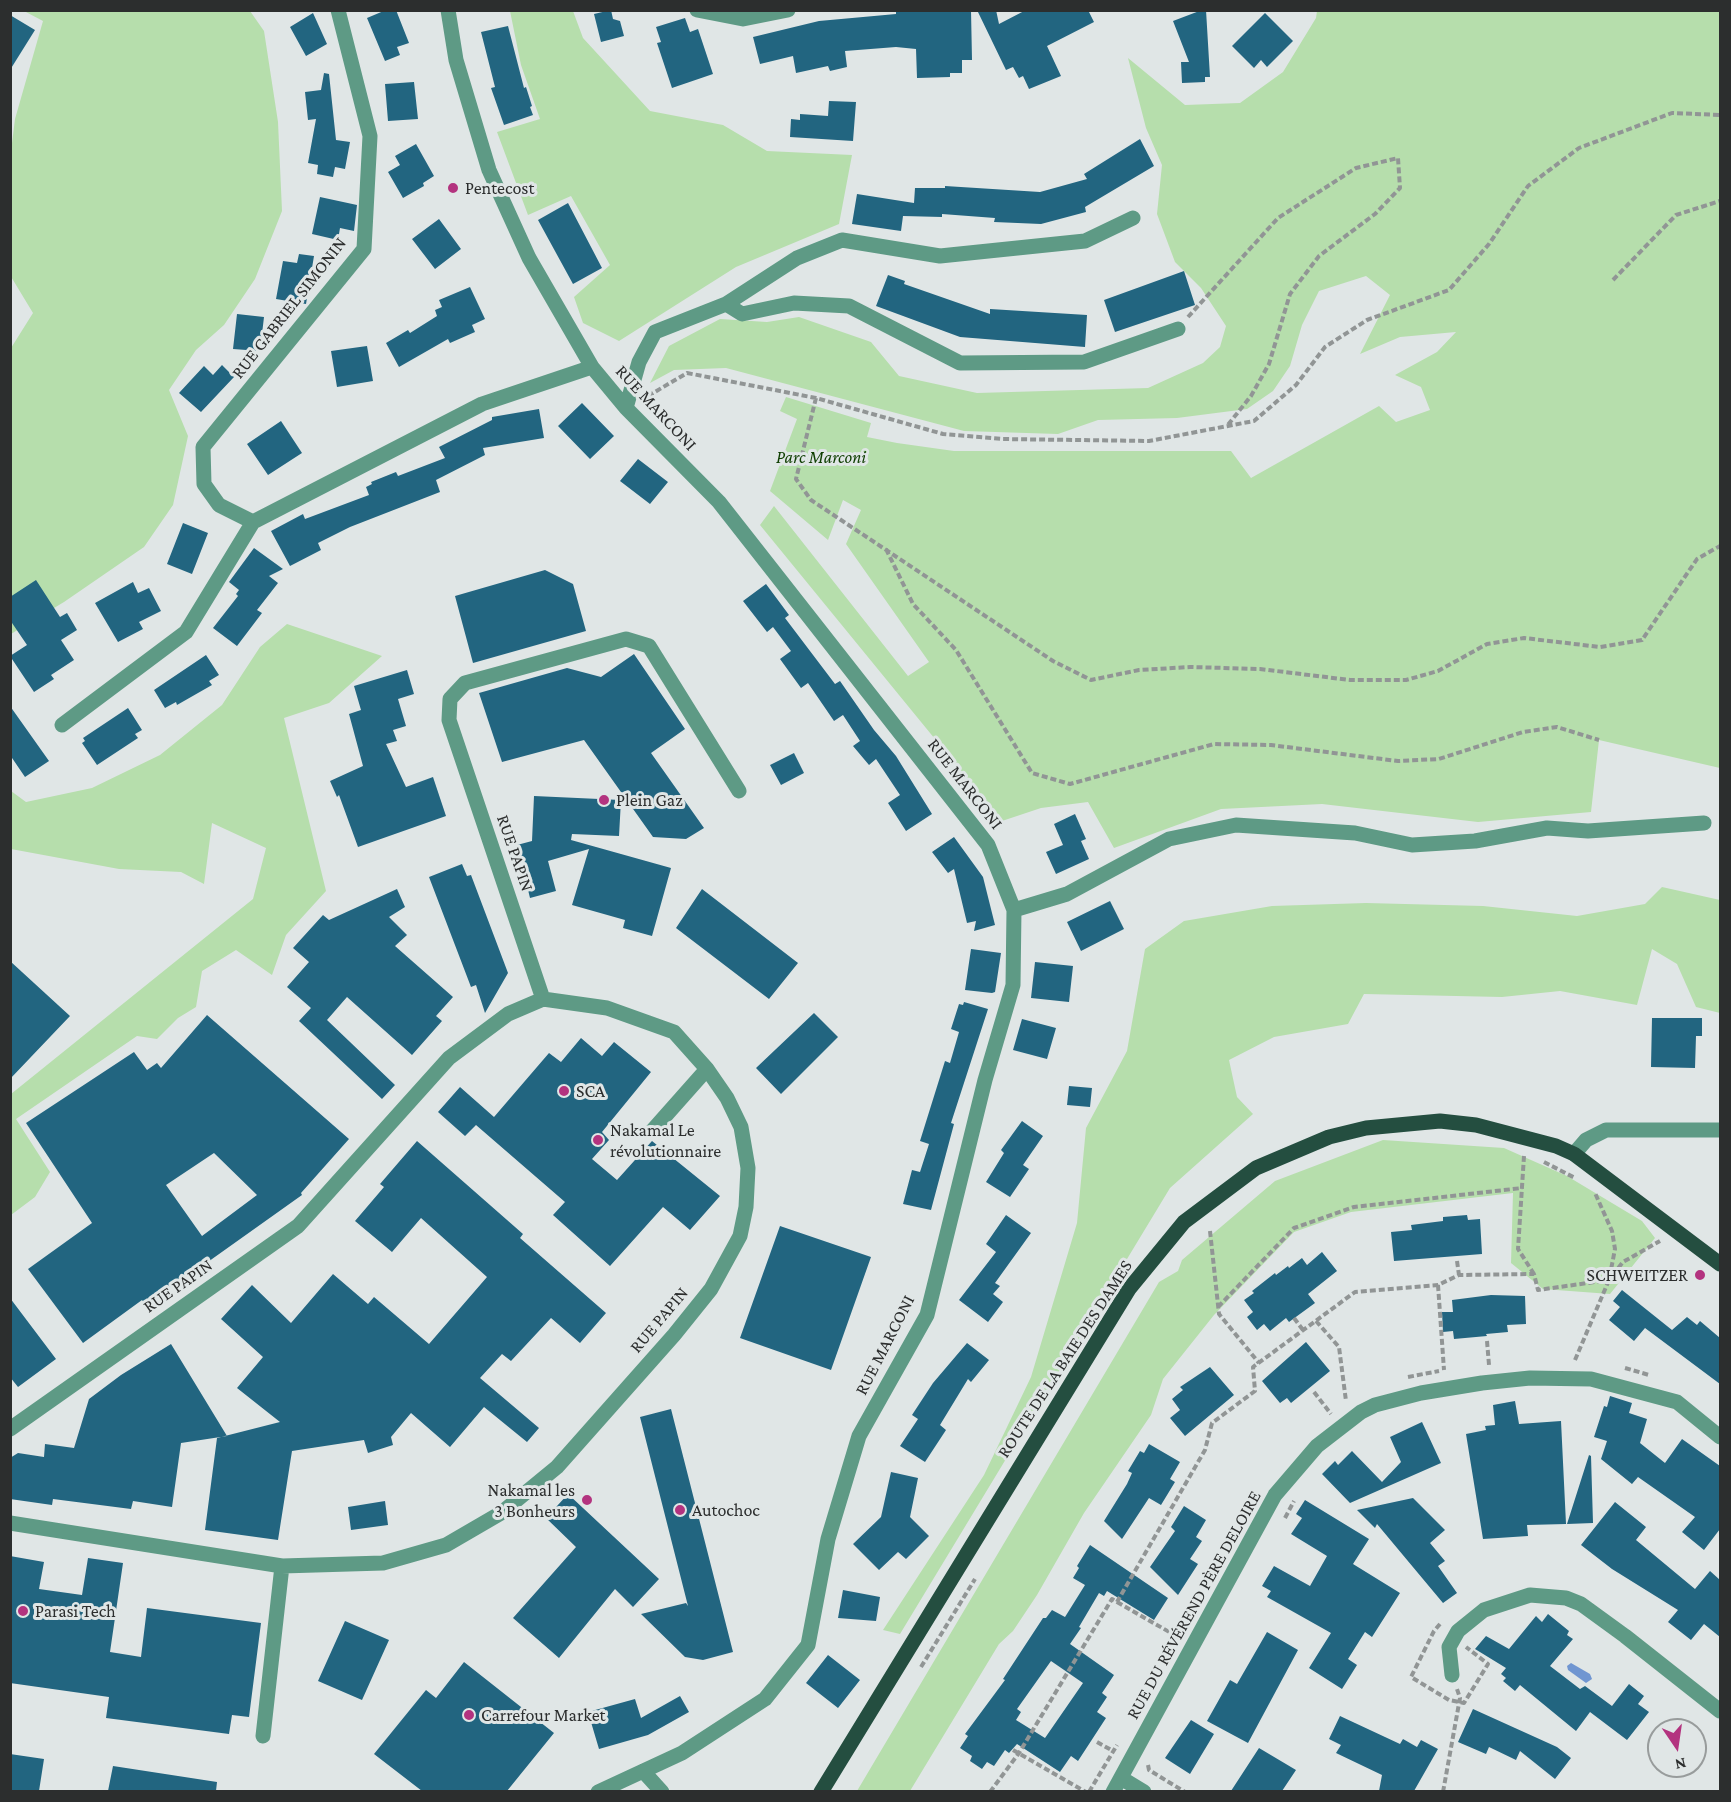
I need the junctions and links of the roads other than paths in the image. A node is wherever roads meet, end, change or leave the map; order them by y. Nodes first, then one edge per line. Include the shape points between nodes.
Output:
1 (338, 10) edge
2 (448, 10) edge
3 (697, 10) edge
4 (789, 10) edge
5 (1133, 218) dead end
6 (726, 304) junction
7 (1178, 329) road end
8 (592, 367) junction
9 (626, 408) junction
10 (253, 522) junction
11 (62, 725) dead end
12 (739, 791) dead end
13 (1704, 823) dead end
14 (1014, 910) junction
15 (543, 999) junction
16 (707, 1069) junction
17 (1720, 1130) edge
18 (652, 1131) dead end
19 (1574, 1154) junction
20 (1720, 1264) edge
21 (10, 1428) edge
22 (1720, 1437) edge
23 (10, 1523) edge
24 (282, 1566) junction
25 (1452, 1675) road end
26 (1720, 1711) edge
27 (263, 1736) dead end
28 (643, 1771) junction
29 (1117, 1785) edge
30 (598, 1791) edge
31 (662, 1791) edge
32 (821, 1791) edge
33 (1144, 1791) edge

1 - 10 street, RUE GABRIEL SIMONIN via 370,136 364,249 203,447 204,484 219,504
2 - 8 street, RUE MARCONI via 456,60 489,170 529,258
3 - 4 street via 743,19
5 - 6 street via 1085,240 940,256 842,240 797,258
6 - 7 street via 742,314 794,303 849,306 960,363 1084,362
6 - 9 street via 654,332 639,362
8 - 9 street, RUE MARCONI
8 - 10 street via 482,404
9 - 14 street, RUE MARCONI via 719,502 988,845
10 - 11 street via 186,632
12 - 15 street, RUE PAPIN via 649,646 626,639 465,683 450,699 449,720
13 - 14 street via 1588,831 1547,828 1475,841 1412,845 1355,833 1236,825 1169,839 1067,894
14 - 28 street, RUE MARCONI via 1013,985 985,1080 927,1315 859,1436 828,1539 808,1645 765,1699 682,1753
15 - 16 street, RUE PAPIN via 607,1008 674,1032
15 - 21 street, RUE PAPIN via 508,1014 449,1058 298,1226
16 - 18 street
16 - 24 street, RUE PAPIN via 741,1127 748,1168 746,1208 729,1260 674,1335 556,1467 501,1513 446,1545 383,1563
17 - 19 street via 1606,1130 1586,1140
19 - 20 main road, ROUTE DE LA BAIE DES DAMES
19 - 32 main road, ROUTE DE LA BAIE DES DAMES via 1476,1125 1440,1120 1366,1128 1329,1137 1256,1168 1184,1222 1129,1289
22 - 29 street, RUE DU RÉVÉREND PÈRE DELOIRE via 1677,1402 1591,1379 1530,1377 1482,1383 1421,1393 1361,1412 1317,1446 1275,1495
23 - 24 street, RUE PAPIN
24 - 27 street
25 - 26 street via 1449,1647 1458,1630 1484,1610 1530,1595 1566,1598 1618,1631
28 - 30 street, RUE MARCONI
28 - 31 street
29 - 33 street

